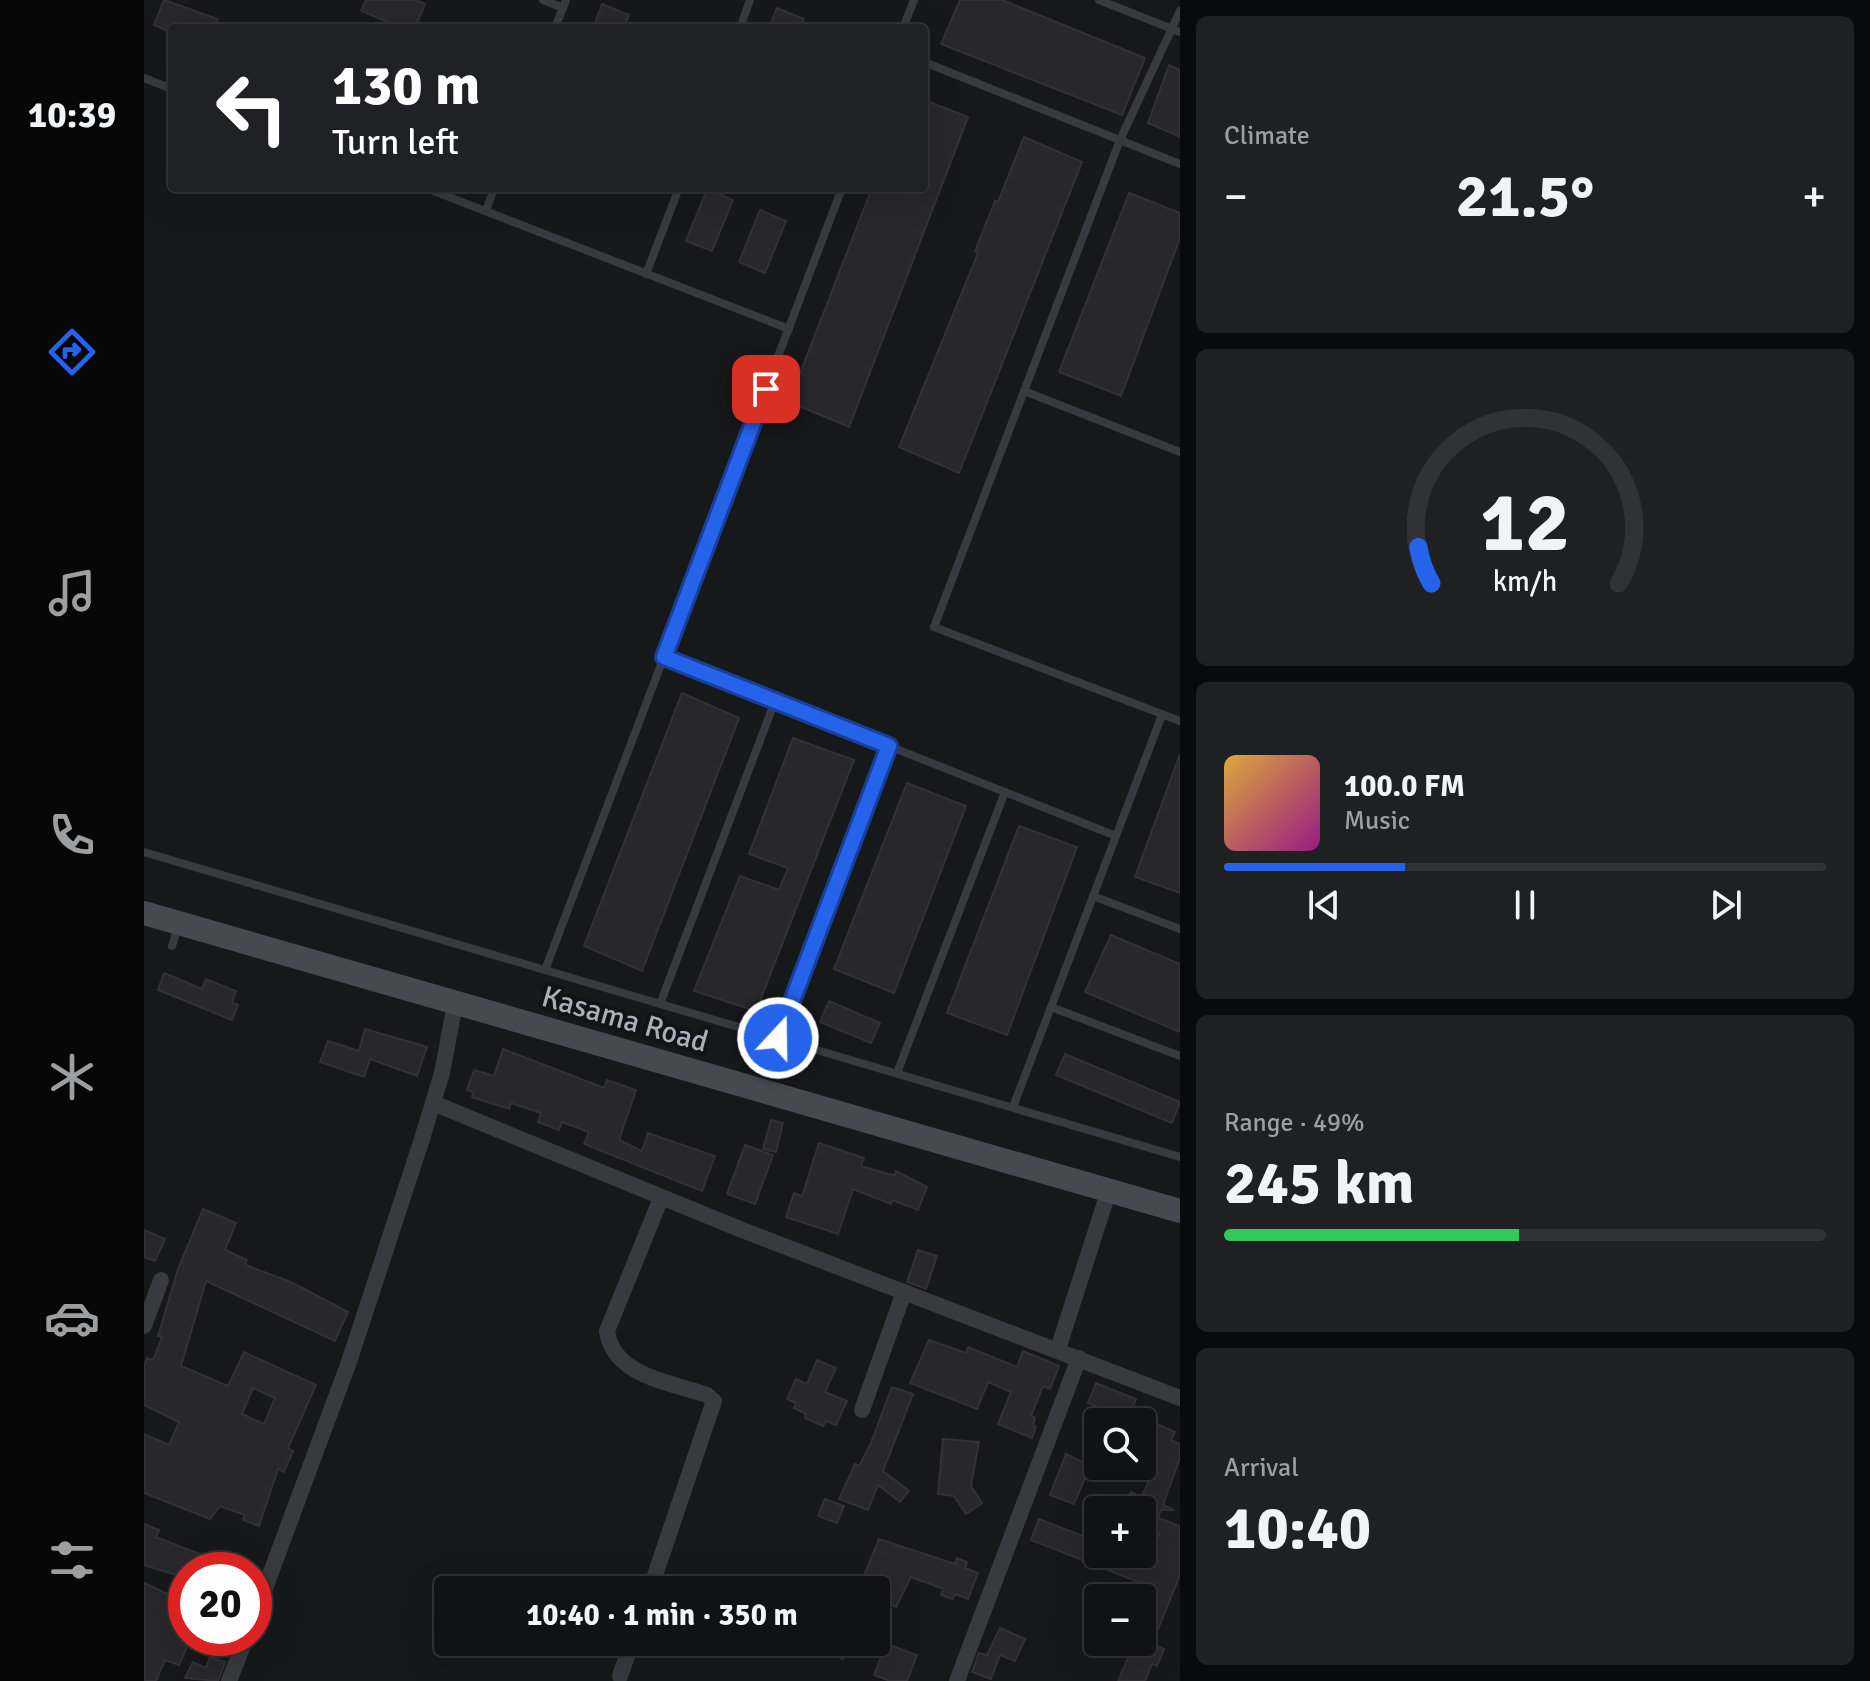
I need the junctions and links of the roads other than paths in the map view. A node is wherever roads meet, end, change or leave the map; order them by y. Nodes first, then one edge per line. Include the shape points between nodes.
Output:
1 (543, 0) edge
2 (750, 0) edge
3 (914, 0) edge
4 (1099, 0) edge
5 (564, 4) edge
6 (1180, 11) edge
7 (556, 24) edge
8 (741, 24) edge
9 (905, 24) edge
10 (1176, 31) edge
11 (928, 64) edge
12 (144, 78) edge
13 (168, 87) edge
14 (1120, 140) junction
15 (1180, 164) edge
16 (436, 192) edge
17 (493, 192) edge
18 (677, 192) edge
19 (840, 192) edge
20 (486, 211) junction
21 (646, 274) junction
22 (789, 329) junction
23 (1024, 391) junction
24 (1180, 452) edge
25 (664, 657) junction
26 (775, 701) junction
27 (1162, 715) junction
28 (1180, 721) edge
29 (889, 746) junction
30 (1005, 792) junction
31 (1116, 836) junction
32 (144, 852) edge
33 (1093, 896) junction
34 (144, 913) edge
35 (1180, 929) edge
36 (545, 970) junction
37 (455, 1004) junction
38 (660, 1004) junction
39 (1051, 1007) junction
40 (778, 1038) junction
41 (1180, 1056) edge
42 (897, 1073) junction
43 (433, 1103) junction
44 (1013, 1107) junction
45 (1180, 1157) edge
46 (1109, 1190) junction
47 (661, 1198) junction
48 (1180, 1211) edge
49 (161, 1280) dead end
50 (904, 1292) junction
51 (144, 1326) edge
52 (1058, 1349) junction
53 (1079, 1358) junction
54 (1180, 1398) edge
55 (862, 1410) dead end
56 (272, 1569) edge
57 (655, 1576) edge
58 (239, 1656) edge
59 (627, 1656) edge
60 (620, 1676) dead end
61 (229, 1681) edge
62 (957, 1681) edge

1 - 5 lane
2 - 8 lane
3 - 9 lane
4 - 10 lane
5 - 7 lane
6 - 10 lane
10 - 14 lane
11 - 14 lane
12 - 13 lane
14 - 15 lane
14 - 23 lane
16 - 20 lane
17 - 20 lane
18 - 21 lane
19 - 22 lane
20 - 21 lane
21 - 22 lane
22 - 25 lane
23 - 24 lane
23 - 27 lane via 934,627
25 - 26 lane
25 - 36 lane
26 - 29 lane
26 - 38 lane
27 - 28 lane
27 - 31 lane
29 - 30 lane
29 - 40 lane
30 - 31 lane
30 - 42 lane
31 - 33 lane
32 - 36 lane
33 - 35 lane
33 - 39 lane
34 - 37 street, Kasama Road via 176,935
36 - 38 lane
37 - 43 street
37 - 46 street, Kasama Road
38 - 40 lane
39 - 41 lane
39 - 44 lane
40 - 42 lane
42 - 44 lane
43 - 47 street
43 - 56 street via 349,1362
44 - 45 lane
46 - 48 street, Kasama Road
46 - 52 street
47 - 50 street
47 - 57 street via 607,1331 609,1346 625,1366 714,1401
49 - 51 street
50 - 52 street
50 - 55 street
52 - 53 street
53 - 54 street
53 - 62 street
58 - 61 street
59 - 60 street

